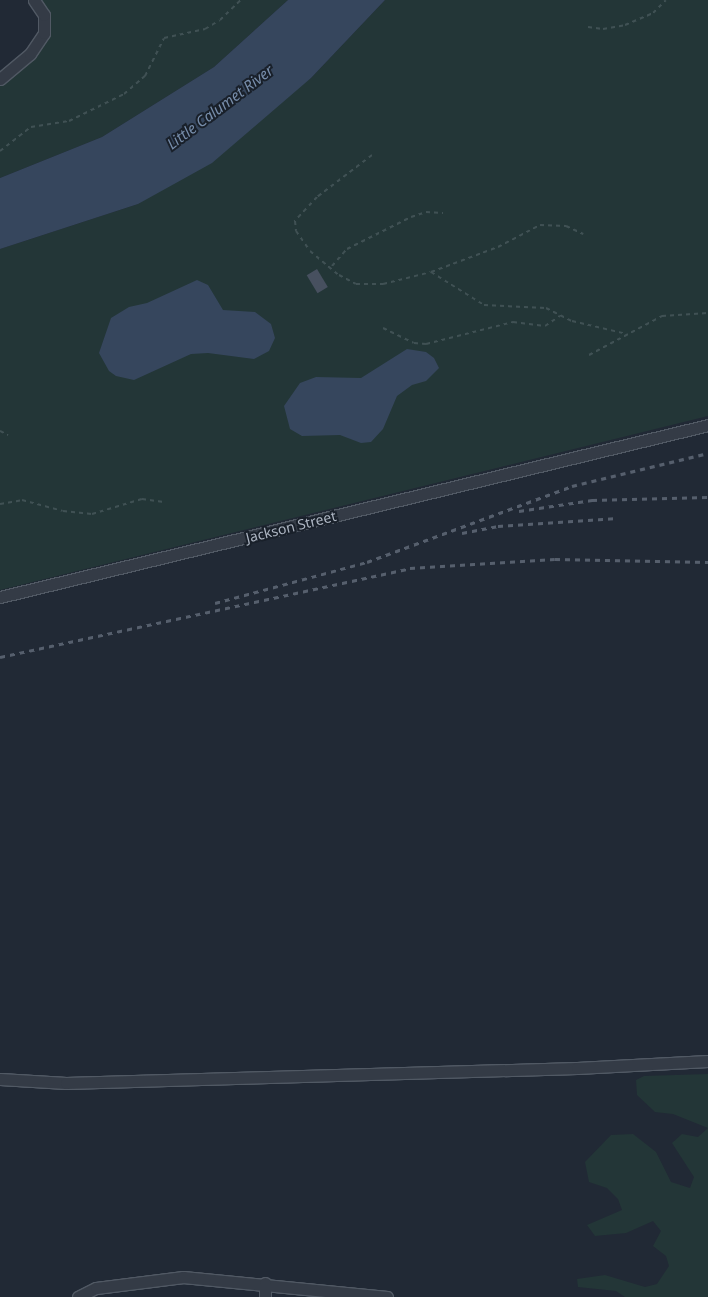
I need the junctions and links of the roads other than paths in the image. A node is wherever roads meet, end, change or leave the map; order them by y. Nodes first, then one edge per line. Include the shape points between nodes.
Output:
1 (34, 0) edge
2 (0, 79) edge
3 (708, 425) edge
4 (0, 597) edge
5 (708, 1061) edge
6 (0, 1079) edge
7 (266, 1283) junction
8 (364, 1295) edge
9 (78, 1297) edge
10 (265, 1297) edge
11 (387, 1297) edge

1 - 2 street via 44,15 44,33 38,43
3 - 4 street, Jackson Street
5 - 6 street via 577,1068 66,1083
7 - 8 street
7 - 9 street via 183,1277 96,1288
7 - 10 street
8 - 11 street

